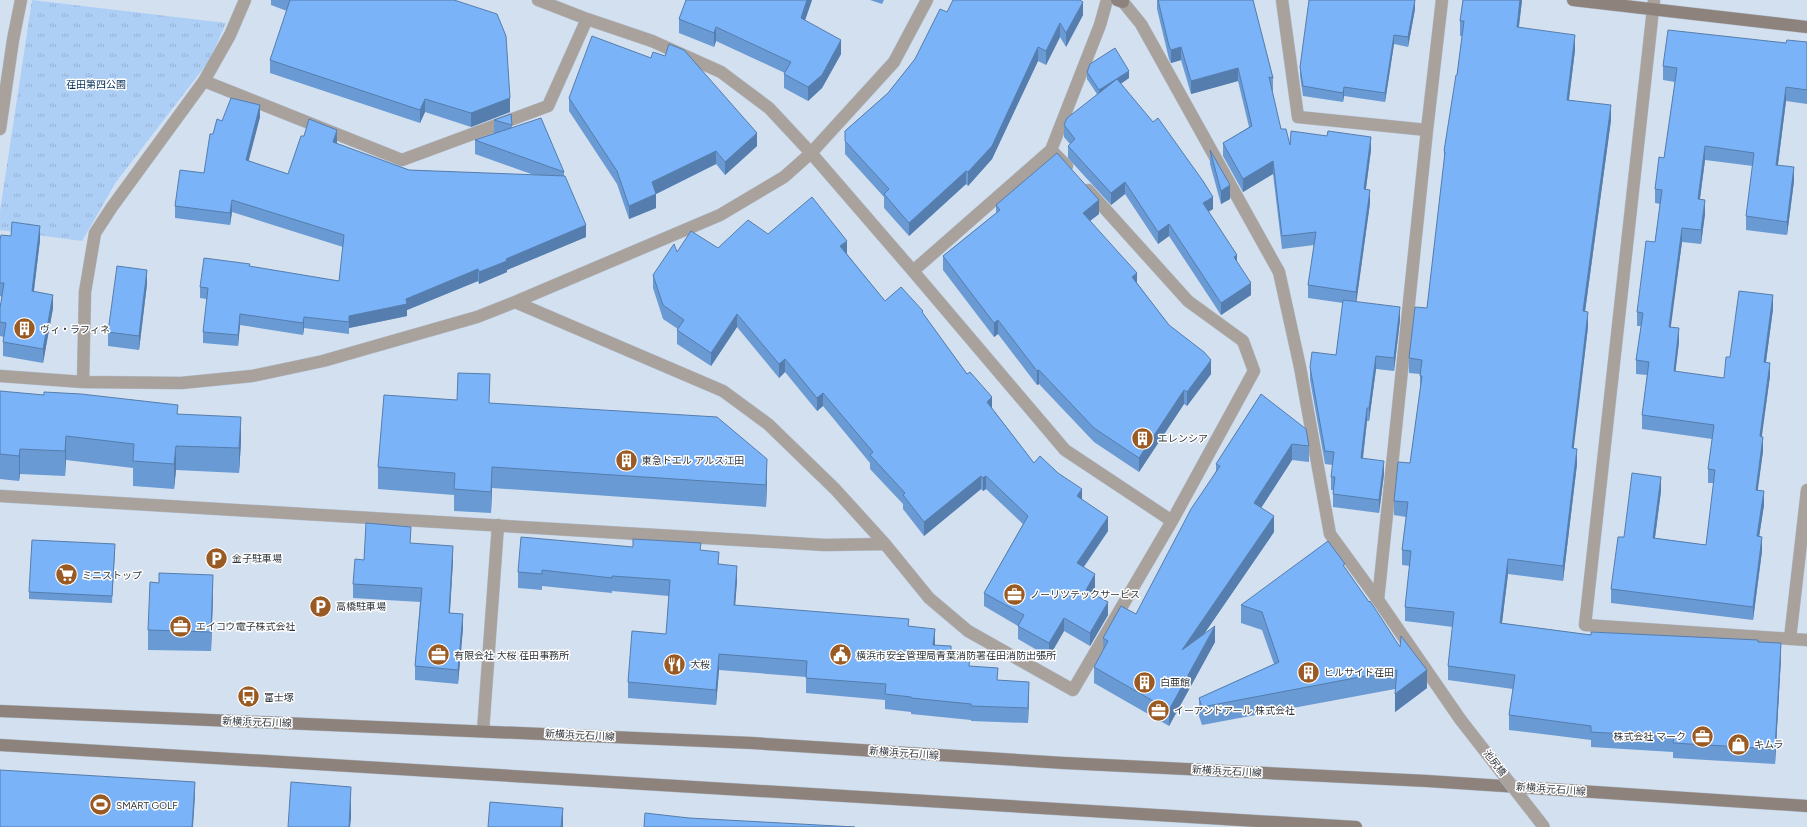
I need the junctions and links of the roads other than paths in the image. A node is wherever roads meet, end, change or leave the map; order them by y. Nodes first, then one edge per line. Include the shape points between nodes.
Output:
1 (21, 0) edge
2 (245, 0) edge
3 (538, 0) edge
4 (928, 0) edge
5 (1107, 0) edge
6 (1282, 0) edge
7 (1442, 0) edge
8 (1572, 0) edge
9 (1120, 1) edge
10 (1654, 5) edge
11 (587, 19) junction
12 (1807, 27) edge
13 (204, 81) junction
14 (0, 130) edge
15 (1427, 130) junction
16 (1051, 150) junction
17 (811, 153) junction
18 (913, 271) junction
19 (514, 302) junction
20 (0, 376) edge
21 (83, 382) junction
22 (1807, 490) edge
23 (0, 496) edge
24 (1172, 521) junction
25 (498, 525) junction
26 (885, 544) junction
27 (1378, 600) junction
28 (1790, 639) junction
29 (1807, 640) edge
30 (0, 711) edge
31 (483, 731) junction
32 (0, 745) edge
33 (1807, 806) edge
34 (1356, 827) edge
35 (1544, 827) edge

1 - 14 street
2 - 13 street via 230,35
3 - 11 street
4 - 17 street via 894,62
5 - 16 street via 1100,25
6 - 15 street via 1298,117
7 - 15 street
8 - 10 street
9 - 27 street, 池尻橋 via 1141,24 1279,272 1300,367 1330,534
10 - 12 street
10 - 28 street via 1585,625
11 - 13 street via 548,106 402,160
11 - 17 street via 652,41 721,72 770,108
13 - 21 street via 95,233 85,292
15 - 27 street
16 - 18 street
16 - 24 street via 1188,301 1243,341 1254,371
17 - 18 street
17 - 19 street via 784,177 720,215
18 - 24 street via 1065,450
19 - 21 street via 477,317 323,361 252,376 180,383
19 - 26 street via 723,391 768,424 835,489
20 - 21 street
22 - 28 street
23 - 25 street
24 - 26 street via 1073,690 968,631 929,598
25 - 26 street via 825,545
25 - 31 street
27 - 35 street, 池尻橋, bridge via 1460,719
28 - 29 street
30 - 31 street, 新横浜元石川線
31 - 33 street, 新横浜元石川線 via 1428,781
32 - 34 street

